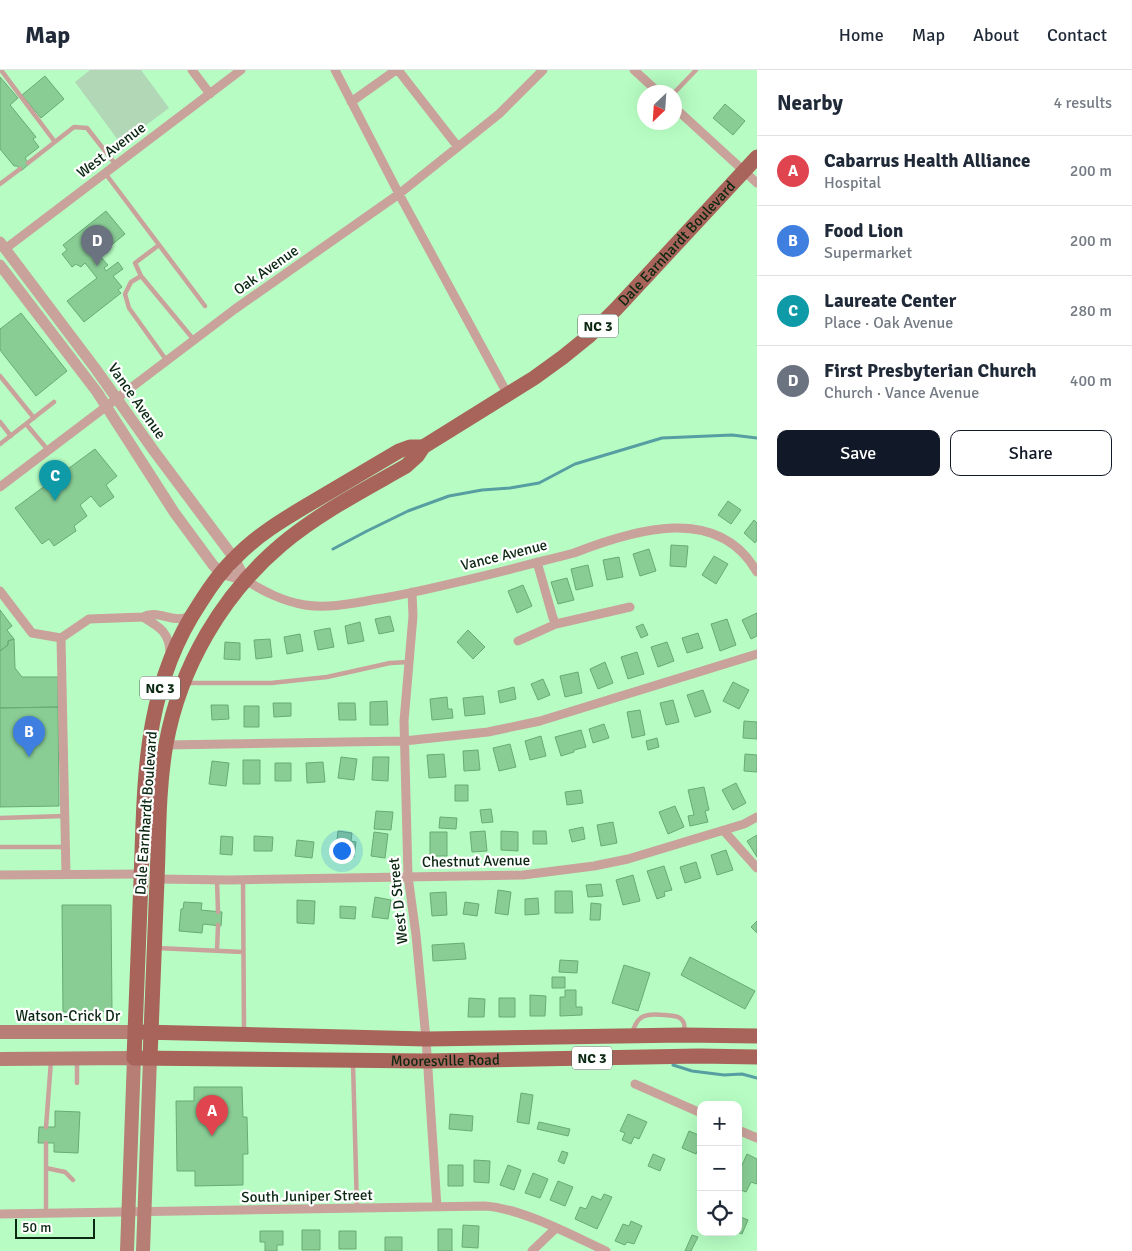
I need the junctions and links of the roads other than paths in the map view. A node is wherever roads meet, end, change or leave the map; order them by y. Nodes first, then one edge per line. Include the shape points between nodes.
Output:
1 (1, 70) edge
2 (192, 70) edge
3 (241, 70) edge
4 (335, 70) edge
5 (397, 70) edge
6 (634, 70) edge
7 (696, 70) edge
8 (542, 71) edge
9 (650, 85) edge
10 (682, 85) edge
11 (210, 94) junction
12 (351, 102) junction
13 (682, 114) edge
14 (55, 142) junction
15 (458, 147) junction
16 (757, 157) edge
17 (28, 163) dead end
18 (116, 165) junction
19 (20, 169) dead end
20 (744, 171) junction
21 (106, 173) junction
22 (757, 182) edge
23 (0, 184) edge
24 (399, 194) junction
25 (159, 245) junction
26 (2, 248) edge
27 (0, 265) edge
28 (141, 276) junction
29 (205, 306) dead end
30 (194, 340) junction
31 (167, 361) junction
32 (0, 376) edge
33 (508, 395) junction
34 (117, 399) junction
35 (54, 402) dead end
36 (107, 406) junction
37 (34, 418) junction
38 (0, 422) edge
39 (26, 424) junction
40 (11, 436) junction
41 (0, 444) edge
42 (423, 447) junction
43 (48, 450) junction
44 (0, 487) edge
45 (234, 558) junction
46 (537, 562) junction
47 (757, 572) edge
48 (221, 573) junction
49 (245, 580) junction
50 (0, 592) edge
51 (412, 592) junction
52 (630, 607) dead end
53 (194, 612) junction
54 (143, 617) junction
55 (556, 624) junction
56 (61, 638) junction
57 (518, 641) dead end
58 (757, 654) edge
59 (169, 660) junction
60 (409, 662) junction
61 (184, 683) junction
62 (404, 741) junction
63 (166, 746) junction
64 (65, 816) junction
65 (757, 817) edge
66 (0, 818) edge
67 (724, 831) junction
68 (0, 847) edge
69 (65, 847) junction
70 (757, 868) edge
71 (66, 874) junction
72 (141, 874) junction
73 (0, 875) edge
74 (408, 876) junction
75 (157, 878) junction
76 (243, 879) junction
77 (217, 880) junction
78 (218, 912) dead end
79 (218, 926) dead end
80 (154, 948) junction
81 (217, 950) junction
82 (243, 952) junction
83 (0, 1032) edge
84 (135, 1032) junction
85 (151, 1032) junction
86 (244, 1035) junction
87 (684, 1035) junction
88 (632, 1036) junction
89 (757, 1036) edge
90 (426, 1039) junction
91 (757, 1057) edge
92 (77, 1058) junction
93 (134, 1058) junction
94 (150, 1058) junction
95 (0, 1059) edge
96 (51, 1059) junction
97 (353, 1060) junction
98 (427, 1061) junction
99 (77, 1083) dead end
100 (635, 1084) dead end
101 (697, 1111) edge
102 (46, 1127) dead end
103 (742, 1132) edge
104 (757, 1138) edge
105 (46, 1143) dead end
106 (46, 1168) junction
107 (73, 1180) dead end
108 (436, 1208) junction
109 (357, 1209) junction
110 (46, 1212) junction
111 (128, 1212) junction
112 (144, 1212) junction
113 (0, 1214) edge
114 (556, 1228) junction
115 (127, 1251) edge
116 (143, 1251) edge
117 (532, 1251) edge
118 (606, 1251) edge

1 - 14 lane
2 - 11 street
3 - 11 street, West Avenue
4 - 12 street
5 - 12 street
5 - 15 street
6 - 9 street
7 - 10 lane
8 - 15 street, Oak Avenue via 499,114
11 - 18 street, West Avenue
12 - 24 street
13 - 20 street
14 - 17 lane
14 - 18 lane via 74,127 87,128
15 - 24 street, Oak Avenue
16 - 20 main road, Dale Earnhardt Boulevard / NC 3
18 - 21 street, West Avenue
19 - 23 lane
20 - 22 street
20 - 33 main road, Dale Earnhardt Boulevard / NC 3 via 595,330
21 - 25 lane
21 - 26 street, West Avenue
24 - 30 street, Oak Avenue
24 - 33 street
25 - 28 lane via 135,263
25 - 29 lane
26 - 34 street, Vance Avenue
27 - 36 street, Vance Avenue
28 - 30 lane
28 - 31 lane via 130,282 124,294 129,308
30 - 31 street, Oak Avenue
31 - 34 street, Oak Avenue
32 - 37 lane
33 - 42 main road, Dale Earnhardt Boulevard / NC 3
34 - 36 street, Oak Avenue
34 - 45 street, Vance Avenue
35 - 37 lane
36 - 43 street, Oak Avenue
36 - 48 street, Vance Avenue via 178,517
37 - 39 lane
38 - 40 lane
39 - 40 lane
39 - 43 lane
40 - 41 lane
42 - 45 main road, Dale Earnhardt Boulevard / NC 3 via 399,451 282,521
42 - 49 main road, Dale Earnhardt Boulevard / NC 3 via 406,466 297,532
43 - 44 street, Oak Avenue
45 - 48 main road, Dale Earnhardt Boulevard / NC 3
45 - 49 street, Vance Avenue
46 - 47 street, Vance Avenue via 631,535 678,527 694,528 728,542
46 - 51 street, Vance Avenue
46 - 55 street
48 - 49 street, Vance Avenue
48 - 53 main road, Dale Earnhardt Boulevard / NC 3
49 - 51 street, Vance Avenue via 275,597 307,606 338,606
49 - 61 main road, Dale Earnhardt Boulevard / NC 3 via 209,630
50 - 56 street via 32,633
51 - 60 street, West D Street
52 - 55 street
53 - 54 street via 180,619
53 - 59 main road, Dale Earnhardt Boulevard / NC 3
54 - 56 street via 89,619
54 - 59 street via 165,633
55 - 57 street
56 - 64 street
58 - 62 street via 540,721 488,732
59 - 72 main road, Dale Earnhardt Boulevard / NC 3 via 148,746
60 - 61 lane via 271,683
60 - 62 street, West D Street
61 - 63 main road, Dale Earnhardt Boulevard / NC 3
62 - 63 street
62 - 74 street, West D Street
63 - 75 main road, Dale Earnhardt Boulevard / NC 3 via 160,792
64 - 66 lane
64 - 69 street
65 - 67 street, Chestnut Avenue
67 - 70 street
67 - 74 street, Chestnut Avenue via 594,866 523,875
68 - 69 lane
69 - 71 street
71 - 72 street
71 - 73 street
72 - 84 main road, Dale Earnhardt Boulevard / NC 3
74 - 76 street, Chestnut Avenue
74 - 90 street, West D Street
75 - 77 street, Chestnut Avenue
75 - 80 main road, Dale Earnhardt Boulevard / NC 3
76 - 77 street, Chestnut Avenue
76 - 82 lane
77 - 78 lane
79 - 81 lane
80 - 81 lane
80 - 85 main road, Dale Earnhardt Boulevard / NC 3
81 - 82 lane
82 - 86 lane
83 - 84 main road, Watson-Crick Dr
84 - 85 main road, Mooresville Road
84 - 93 main road, Dale Earnhardt Boulevard / NC 3
85 - 86 main road, Mooresville Road
85 - 94 main road, Dale Earnhardt Boulevard
86 - 90 main road, Mooresville Road
87 - 88 main road, Mooresville Road
87 - 88 lane via 681,1019 650,1014 635,1023
87 - 89 main road, Mooresville Road
88 - 90 main road, Mooresville Road
90 - 98 street, West D Street
91 - 98 main road, Mooresville Road / NC 3
92 - 93 main road
92 - 96 main road
92 - 99 lane
93 - 94 main road, Mooresville Road
93 - 111 main road, Dale Earnhardt Boulevard
94 - 97 main road, Mooresville Road
94 - 112 main road, Dale Earnhardt Boulevard
95 - 96 main road
96 - 102 lane
97 - 98 main road, Mooresville Road
97 - 109 lane
98 - 108 street, West D Street
100 - 101 street
103 - 104 street
105 - 106 lane
106 - 107 lane via 65,1172
106 - 110 lane
108 - 109 street, South Juniper Street
108 - 114 street, South Juniper Street via 498,1207
109 - 112 street, South Juniper Street
110 - 111 street, South Juniper Street
110 - 113 street, South Juniper Street
111 - 112 street, South Juniper Street
111 - 115 main road, Dale Earnhardt Boulevard
112 - 116 main road, Dale Earnhardt Boulevard
114 - 117 street
114 - 118 street, South Juniper Street

